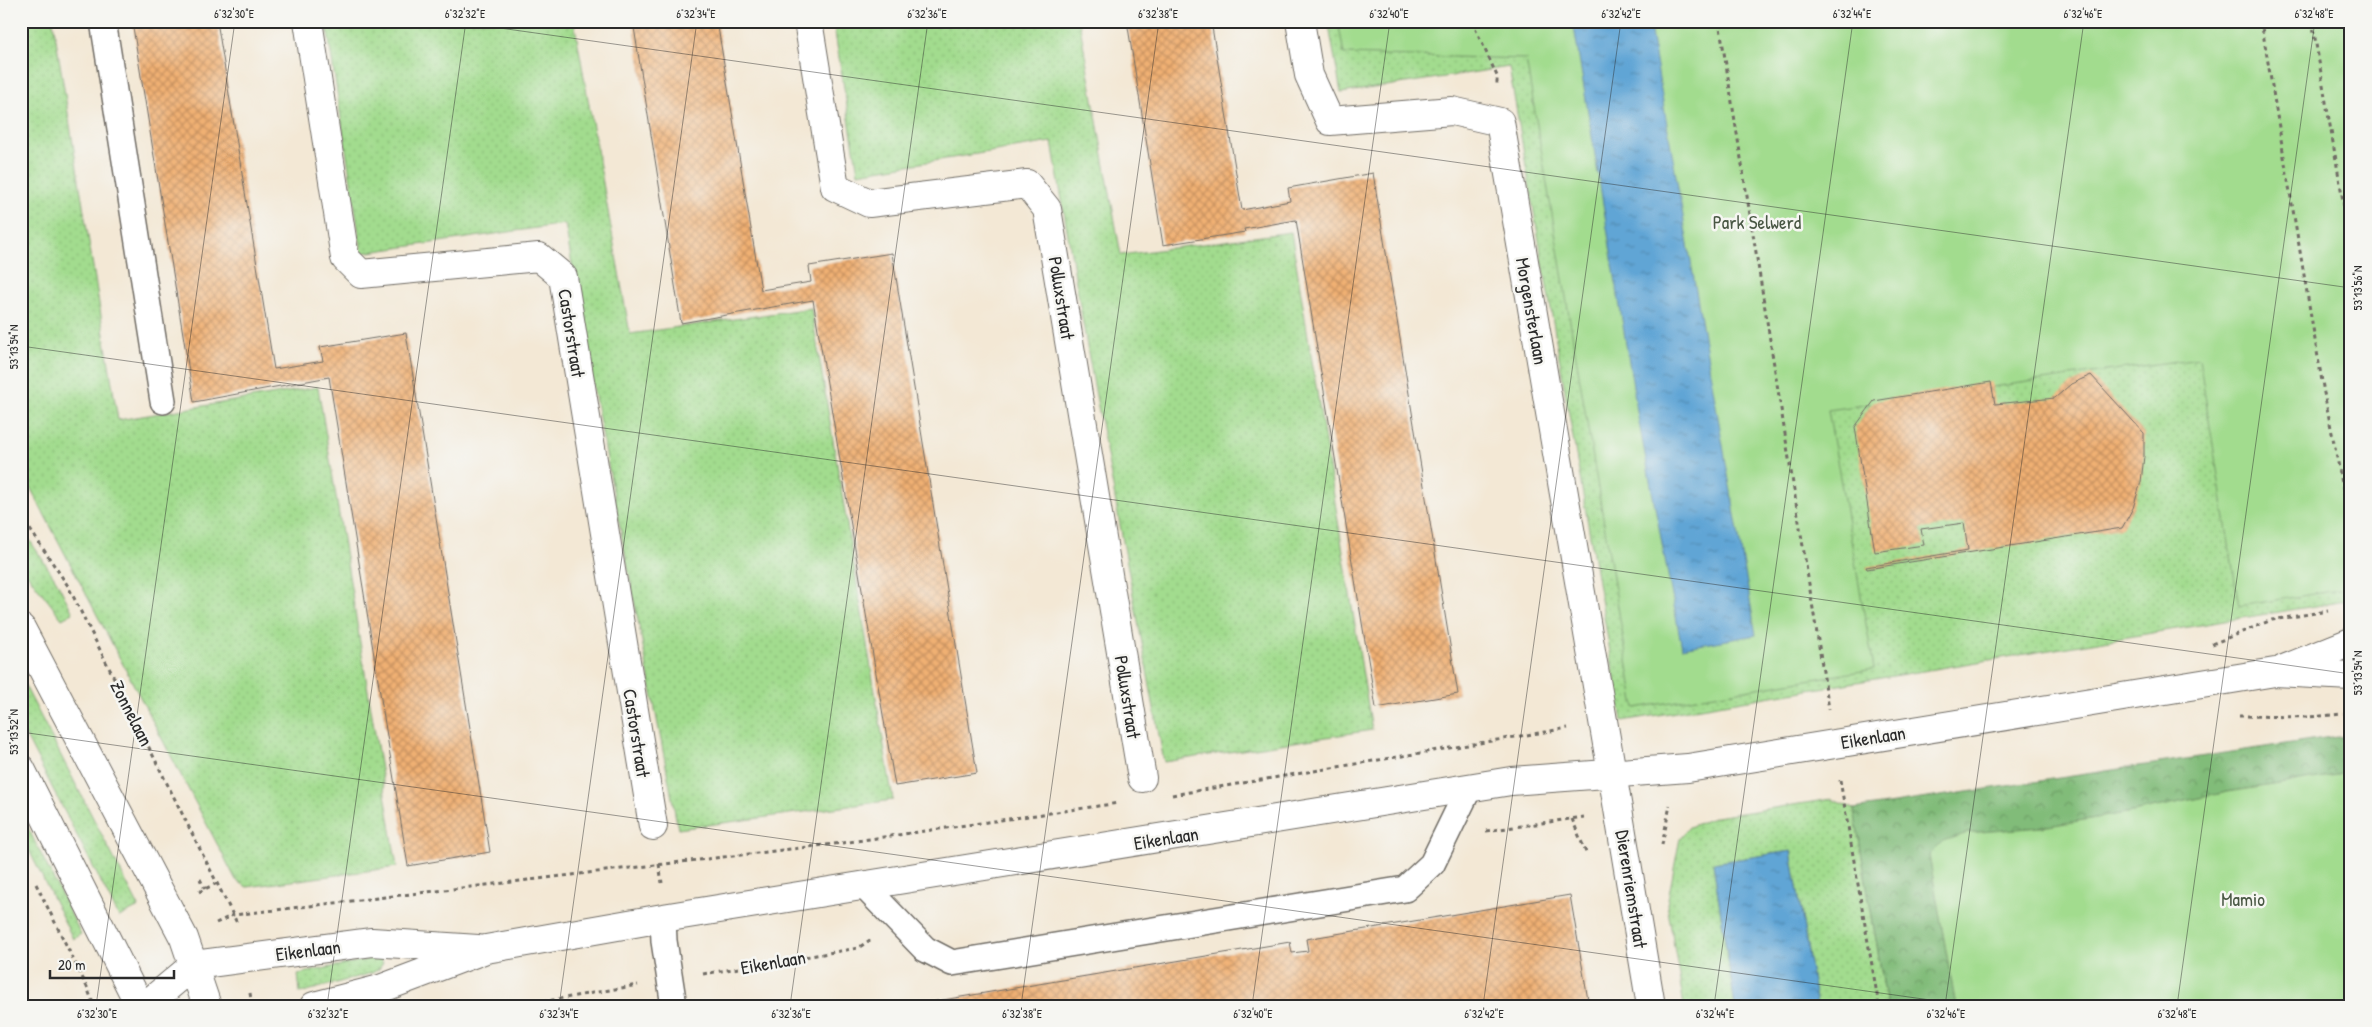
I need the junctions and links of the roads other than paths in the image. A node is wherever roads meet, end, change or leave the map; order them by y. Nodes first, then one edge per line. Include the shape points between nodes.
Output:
1 (104, 21) edge
2 (308, 21) edge
3 (808, 21) edge
4 (1300, 21) edge
5 (163, 401) dead end
6 (21, 628) edge
7 (2351, 642) edge
8 (2275, 672) junction
9 (2351, 676) edge
10 (21, 769) edge
11 (1612, 773) junction
12 (1142, 778) dead end
13 (1469, 788) junction
14 (652, 826) road end
15 (863, 885) junction
16 (663, 918) junction
17 (486, 950) junction
18 (194, 965) junction
19 (140, 1006) edge
20 (145, 1006) edge
21 (207, 1006) edge
22 (314, 1006) edge
23 (674, 1006) edge
24 (1651, 1006) edge

1 - 5 lane
2 - 14 main road, Castorstraat via 346,258 361,274 539,257 563,277
3 - 12 main road, Polluxstraat via 835,186 870,203 1027,184 1047,209
4 - 11 main road, Morgensterlaan via 1309,75 1330,121 1452,111 1500,122
6 - 18 main road via 184,938
7 - 8 main road, Eikenlaan
8 - 9 main road, Eikenlaan
8 - 11 main road, Eikenlaan via 1688,768
10 - 19 main road
11 - 13 main road, Eikenlaan via 1529,778
11 - 24 main road, Dierenriemstraat
13 - 15 main road, Eikenlaan
13 - 15 lane via 1432,864 1405,889 952,963 925,950
15 - 16 main road, Eikenlaan
16 - 17 main road, Eikenlaan
16 - 23 lane
17 - 18 main road, Eikenlaan via 372,942
17 - 22 main road, Eikenlaan via 380,989
18 - 20 main road
18 - 21 main road

